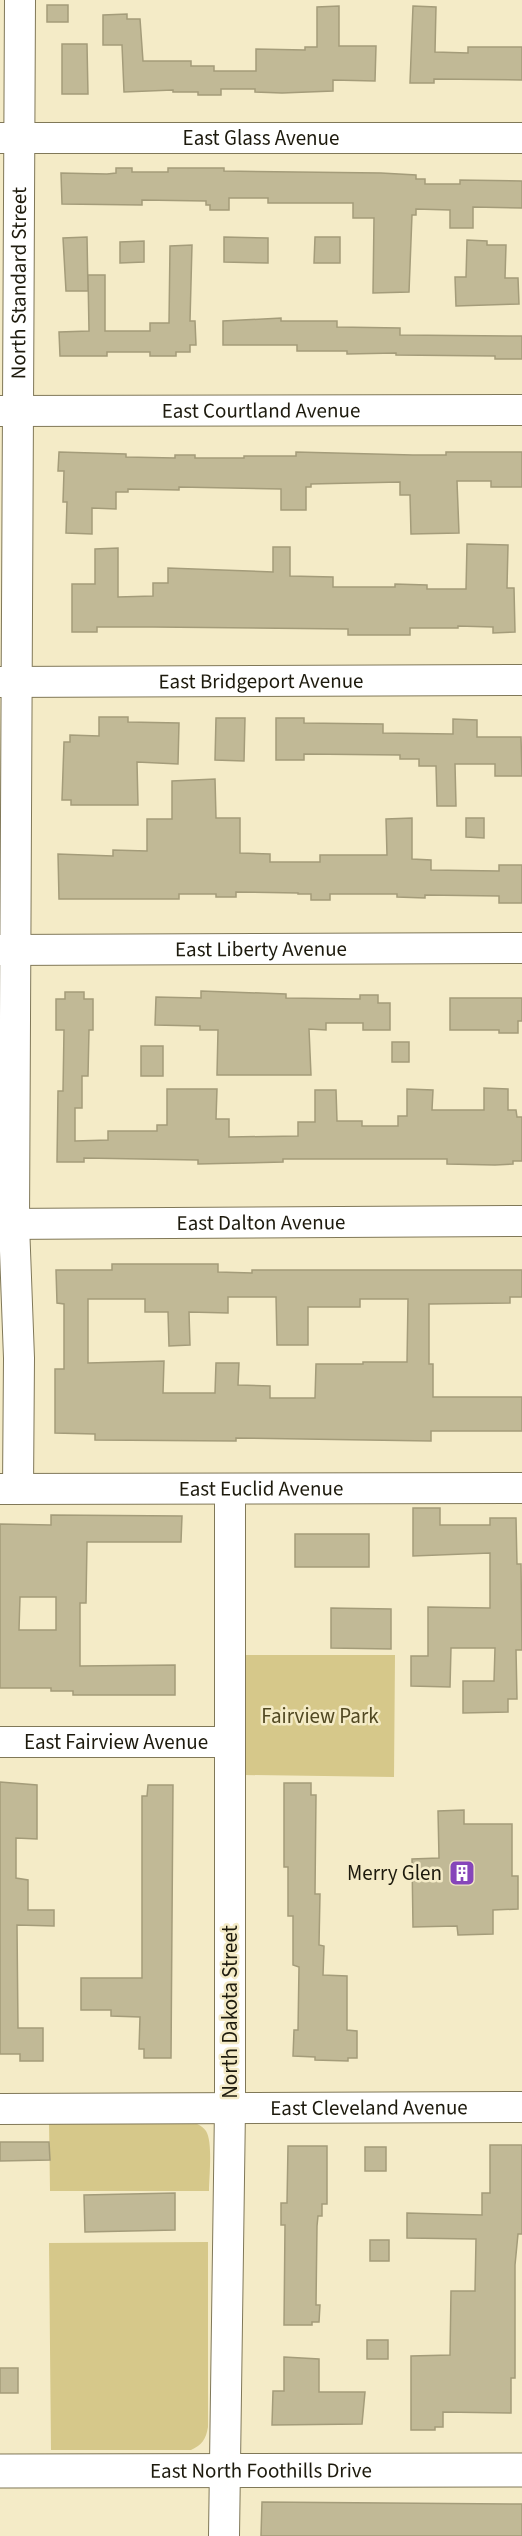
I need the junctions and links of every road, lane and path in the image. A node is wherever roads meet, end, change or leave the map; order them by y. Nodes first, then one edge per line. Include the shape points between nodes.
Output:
1 (20, 0) edge
2 (10, 138) edge
3 (522, 138) edge
4 (522, 410) edge
5 (9, 412) edge
6 (522, 681) edge
7 (9, 682) edge
8 (522, 948) edge
9 (8, 950) edge
10 (522, 1221) edge
11 (7, 1224) edge
12 (19, 1358) junction
13 (0, 1396) edge
14 (522, 1488) edge
15 (9, 1489) edge
16 (230, 1489) junction
17 (0, 1742) edge
18 (230, 1742) junction
19 (522, 2107) edge
20 (230, 2108) junction
21 (0, 2109) edge
22 (522, 2470) edge
23 (0, 2471) edge
24 (224, 2471) junction
25 (224, 2536) edge

1 - 2 street, North Standard Street
2 - 3 street, East Glass Avenue
2 - 5 street, North Standard Street
4 - 5 street, East Courtland Avenue
5 - 7 street, North Standard Street
6 - 7 street, East Bridgeport Avenue
7 - 9 street, North Standard Street
8 - 9 street, East Liberty Avenue
9 - 11 street, North Standard Street
10 - 11 street, East Dalton Avenue
11 - 12 street, North Standard Street
12 - 13 street, North Standard Street
12 - 15 street, North Standard Street
14 - 16 street, East Euclid Avenue
15 - 16 street, East Euclid Avenue
16 - 18 street, North Dakota Street
17 - 18 street, East Fairview Avenue
18 - 20 street, North Dakota Street
19 - 20 street, East Cleveland Avenue
20 - 21 street, East Cleveland Avenue
20 - 24 street, North Dakota Street
22 - 24 main road, East North Foothills Drive
23 - 24 main road, East North Foothills Drive
24 - 25 street, North Dakota Street

